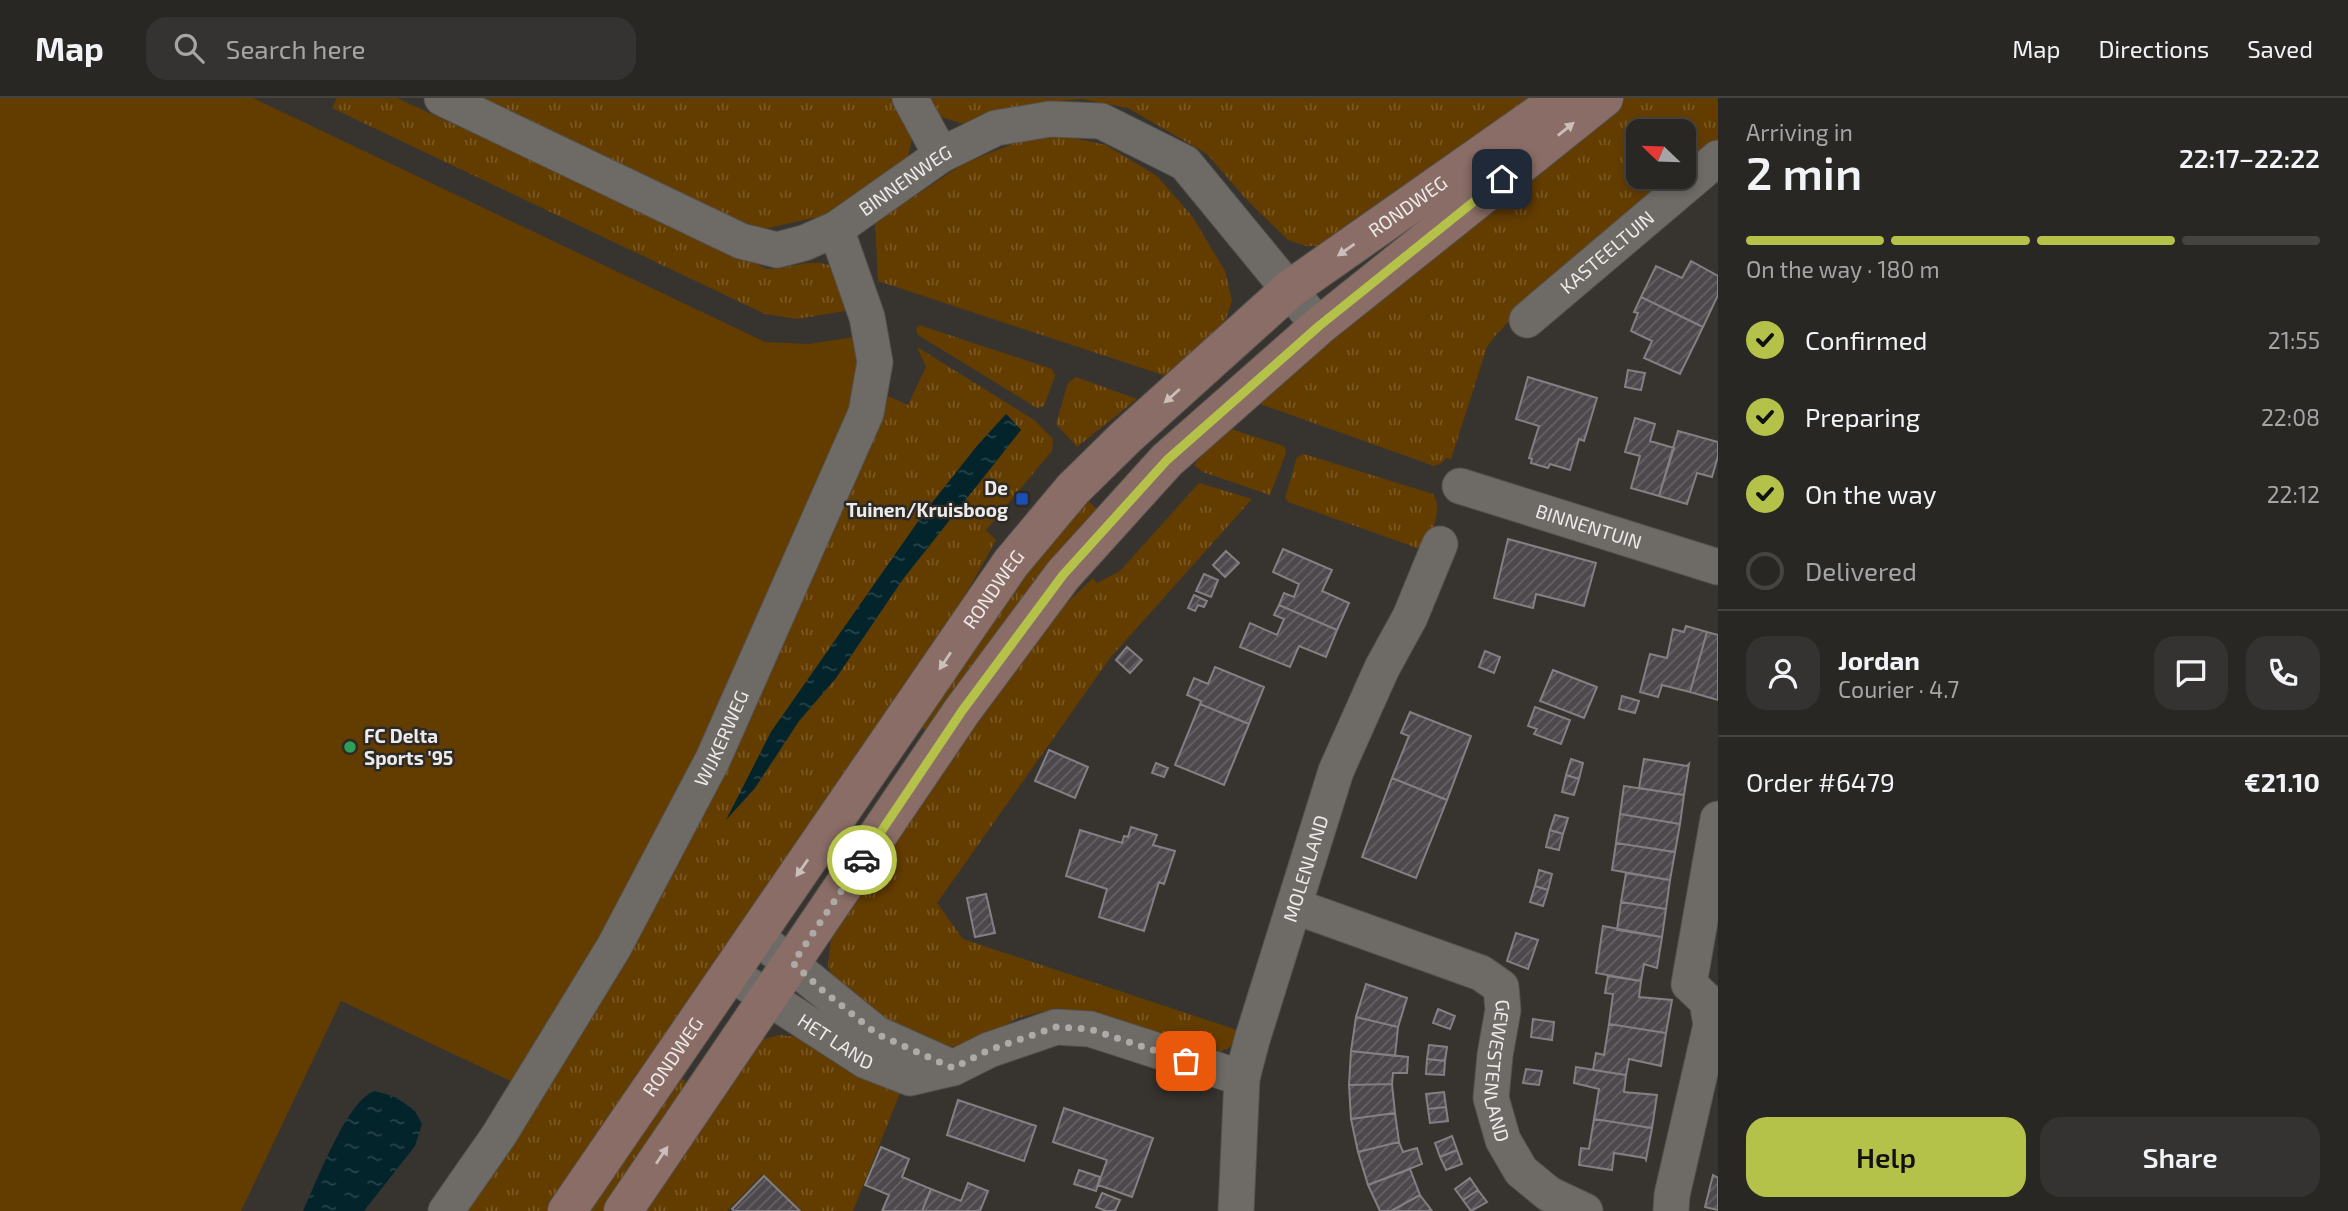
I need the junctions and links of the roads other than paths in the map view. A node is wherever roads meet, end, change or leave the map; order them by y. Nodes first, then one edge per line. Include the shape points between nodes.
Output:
1 (442, 98) edge
2 (910, 98) edge
3 (1562, 98) edge
4 (1604, 98) edge
5 (941, 155) junction
6 (1718, 158) edge
7 (836, 229) junction
8 (1290, 289) junction
9 (1527, 320) dead end
10 (1319, 326) junction
11 (1460, 486) dead end
12 (1440, 544) dead end
13 (1718, 567) edge
14 (1718, 819) edge
15 (1294, 906) junction
16 (755, 935) junction
17 (793, 963) junction
18 (730, 973) junction
19 (769, 998) junction
20 (953, 1068) junction
21 (1242, 1078) junction
22 (446, 1211) edge
23 (567, 1211) edge
24 (623, 1211) edge
25 (1236, 1211) edge
26 (1585, 1211) edge
27 (1671, 1211) edge

1 - 7 street, BINNENWEG via 741,241 777,250
2 - 5 street
3 -> 8 main road, RONDWEG
10 -> 4 main road, RONDWEG
5 - 7 street, BINNENWEG
5 - 8 street, BINNENWEG via 996,128 1050,119 1101,121 1185,163
6 - 9 street, KASTEELTUIN
7 - 22 street, WIJKERWEG via 867,317 875,362 866,413 713,759 664,853 575,1013
8 - 10 street, BINNENWEG
8 -> 16 main road, RONDWEG via 1073,489 1011,563
10 - 17 main road, RONDWEG via 1167,460 1063,575 962,711
11 - 13 street, BINNENTUIN
12 - 15 street, MOLENLAND via 1336,771
14 - 27 street via 1689,984 1707,1001 1711,1025
15 - 21 street, MOLENLAND
15 - 26 street, GEWESTENLAND via 1481,973 1501,987 1503,1010 1491,1098 1503,1140 1521,1171 1549,1194
16 - 17 street, HET LAND
16 - 18 main road, RONDWEG
17 - 19 main road, RONDWEG
17 - 20 street, HET LAND via 877,1034
18 - 19 street, HET LAND
18 - 23 main road, RONDWEG
19 - 20 street, HET LAND via 866,1061 910,1078
24 -> 19 main road, RONDWEG
20 - 21 street, HET LAND via 1056,1027 1090,1029
21 - 25 street, MOLENLAND

